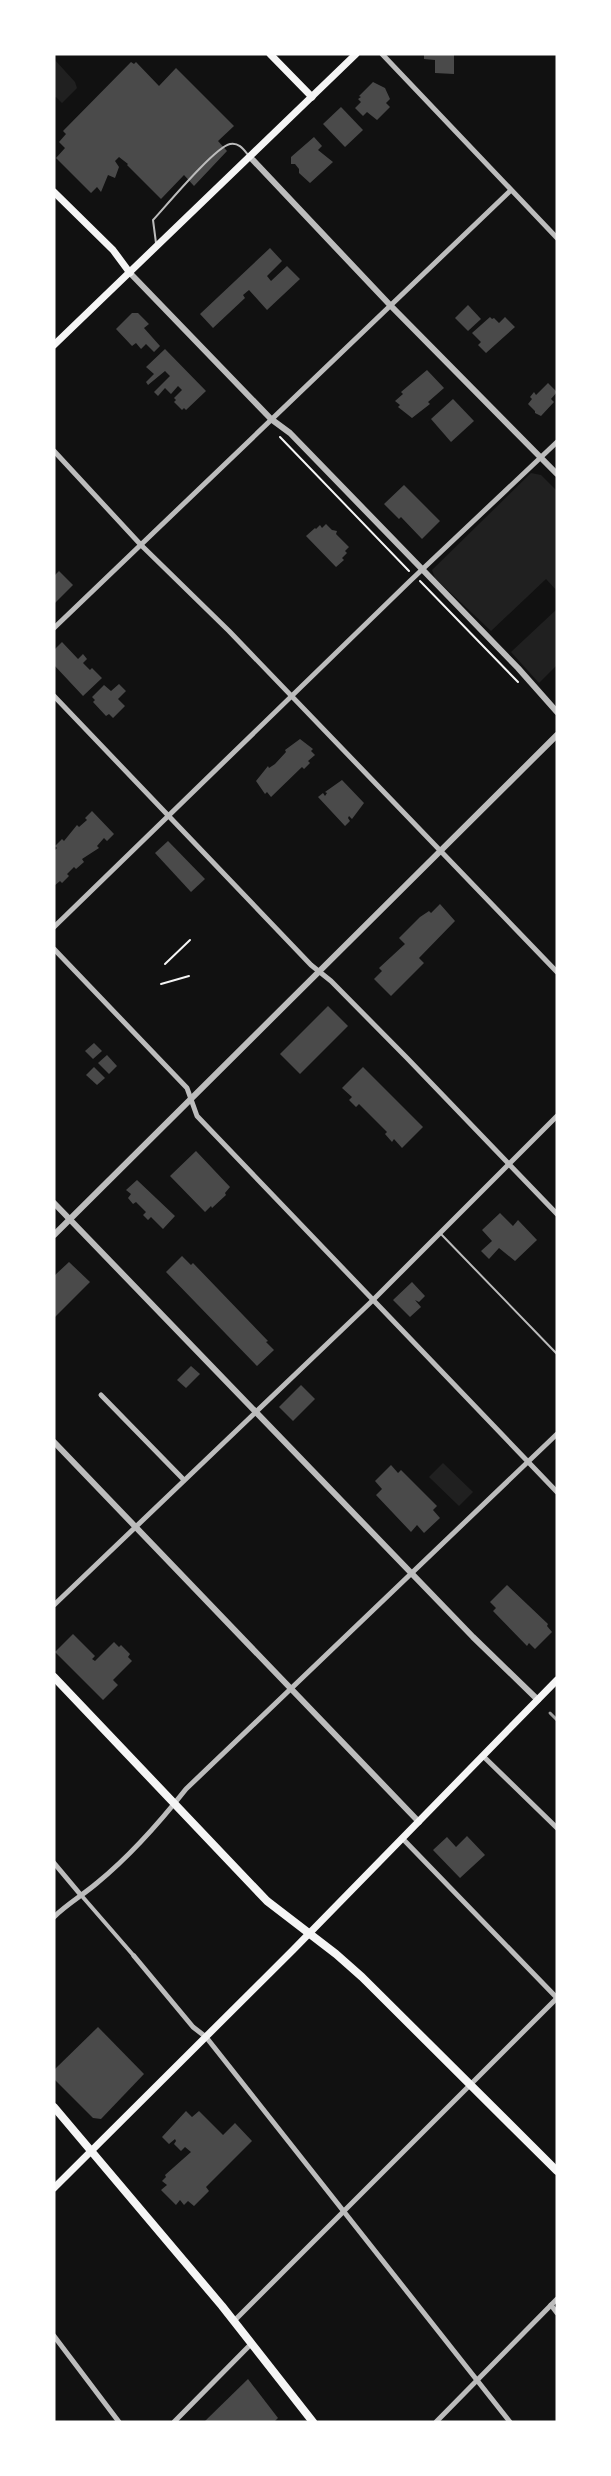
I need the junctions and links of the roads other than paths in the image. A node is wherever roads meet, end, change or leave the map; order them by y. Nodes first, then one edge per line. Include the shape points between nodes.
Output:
1 (270, 54) edge
2 (356, 54) edge
3 (382, 54) edge
4 (312, 97) junction
5 (250, 157) junction
6 (510, 191) junction
7 (54, 192) edge
8 (557, 238) edge
9 (157, 246) junction
10 (130, 273) junction
11 (390, 305) junction
12 (54, 345) edge
13 (270, 419) junction
14 (557, 441) edge
15 (54, 451) edge
16 (541, 457) junction
17 (557, 474) edge
18 (141, 545) junction
19 (422, 570) junction
20 (54, 628) edge
21 (54, 696) edge
22 (292, 696) junction
23 (557, 712) edge
24 (557, 735) edge
25 (170, 817) junction
26 (440, 850) junction
27 (54, 927) edge
28 (54, 949) edge
29 (320, 972) junction
30 (557, 972) edge
31 (191, 1099) junction
32 (557, 1116) edge
33 (509, 1164) junction
34 (54, 1203) edge
35 (557, 1214) edge
36 (70, 1219) junction
37 (440, 1232) junction
38 (54, 1235) edge
39 (372, 1301) junction
40 (557, 1354) edge
41 (101, 1395) dead end
42 (257, 1411) junction
43 (557, 1434) edge
44 (54, 1442) edge
45 (527, 1462) junction
46 (184, 1480) junction
47 (557, 1492) edge
48 (136, 1527) junction
49 (412, 1572) junction
50 (54, 1605) edge
51 (54, 1677) edge
52 (557, 1680) edge
53 (292, 1688) junction
54 (538, 1700) junction
55 (483, 1756) junction
56 (174, 1804) junction
57 (419, 1822) junction
58 (557, 1828) edge
59 (402, 1838) junction
60 (54, 1863) edge
61 (80, 1894) junction
62 (54, 1917) edge
63 (308, 1934) junction
64 (134, 1956) joint
65 (557, 1998) edge
66 (206, 2037) junction
67 (471, 2084) junction
68 (54, 2107) edge
69 (92, 2150) junction
70 (557, 2171) edge
71 (54, 2188) edge
72 (345, 2211) junction
73 (557, 2299) edge
74 (551, 2305) junction
75 (557, 2313) edge
76 (234, 2321) junction
77 (54, 2336) edge
78 (252, 2343) junction
79 (478, 2380) junction
80 (119, 2422) edge
81 (174, 2422) edge
82 (313, 2422) edge
83 (436, 2422) edge
84 (510, 2422) edge

1 - 4 main road
2 - 4 main road
3 - 6 street
4 - 5 main road
5 - 9 main road
5 - 9 lane via 239,144 232,143 189,180 153,220
5 - 11 street
6 - 8 street
6 - 11 street
7 - 10 main road via 113,250
9 - 10 main road
10 - 12 main road
10 - 13 street
11 - 13 street
11 - 16 street
13 - 18 street
13 - 19 street via 290,433
14 - 16 street
15 - 18 street
16 - 17 street
16 - 19 street
18 - 20 street
18 - 22 street
19 - 22 street
19 - 23 street
21 - 25 street
22 - 25 street
22 - 26 street
24 - 26 street
25 - 27 street
25 - 29 street
26 - 29 street
26 - 30 street
28 - 31 street via 187,1088
29 - 31 street
29 - 33 street
31 - 36 street
31 - 39 street via 197,1116
32 - 33 street
33 - 35 street
33 - 37 street
34 - 36 street
36 - 38 street
36 - 42 street
37 - 39 street
37 - 40 lane
39 - 42 street
39 - 45 street
41 - 46 street
42 - 46 street
42 - 49 street
43 - 45 street
44 - 48 street
45 - 47 street
45 - 49 street
46 - 48 street
48 - 50 street
48 - 53 street
49 - 53 street
49 - 54 street
51 - 56 main road
52 - 54 main road
53 - 56 street
53 - 57 street
54 - 55 main road
55 - 57 main road
55 - 58 street
56 - 61 street via 98,1882
56 - 63 main road via 267,1901
57 - 59 main road
59 - 63 main road
59 - 65 street
60 - 61 street
61 - 62 street
61 - 64 street
63 - 66 main road
63 - 67 main road via 362,1977
64 - 66 street via 193,2027
65 - 67 street
66 - 69 main road
66 - 72 street
67 - 70 main road
67 - 72 street
68 - 69 main road
69 - 71 main road
69 - 76 main road
72 - 76 street
72 - 79 street
73 - 74 street
74 - 75 street
74 - 79 street
76 - 78 main road
77 - 80 street
78 - 81 street
78 - 82 main road
79 - 83 street
79 - 84 street

